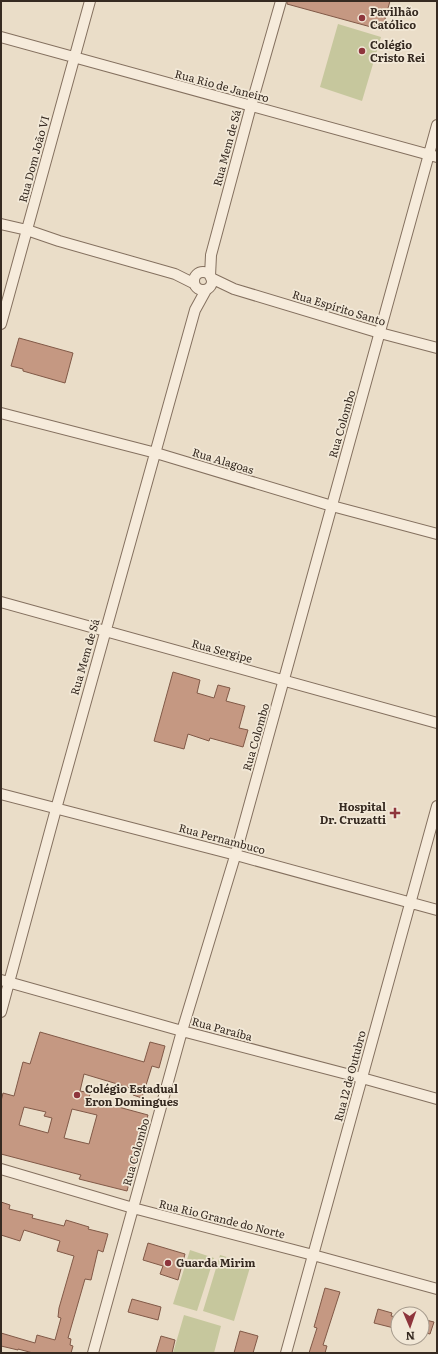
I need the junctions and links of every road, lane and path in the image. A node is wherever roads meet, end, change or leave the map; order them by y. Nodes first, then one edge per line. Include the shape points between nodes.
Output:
1 (90, 1) edge
2 (281, 1) edge
3 (1, 37) edge
4 (74, 58) junction
5 (250, 106) junction
6 (437, 125) edge
7 (433, 156) edge
8 (1, 224) edge
9 (27, 230) junction
10 (211, 254) junction
11 (211, 277) junction
12 (196, 279) junction
13 (208, 289) junction
14 (234, 289) junction
15 (195, 310) junction
16 (1, 324) edge
17 (380, 333) junction
18 (437, 348) edge
19 (1, 413) edge
20 (156, 453) junction
21 (332, 506) junction
22 (437, 534) edge
23 (1, 602) edge
24 (105, 631) junction
25 (284, 680) junction
26 (437, 723) edge
27 (1, 794) edge
28 (437, 806) edge
29 (56, 809) junction
30 (236, 855) junction
31 (410, 903) junction
32 (437, 910) edge
33 (5, 981) edge
34 (1, 1012) edge
35 (182, 1031) junction
36 (362, 1078) junction
37 (437, 1099) edge
38 (1, 1169) edge
39 (132, 1208) junction
40 (313, 1255) junction
41 (437, 1289) edge
42 (93, 1353) edge
43 (286, 1353) edge

1 - 4 street, Rua Dom João VI
2 - 5 street, Rua Mem de Sá
3 - 4 street, Rua Rio de Janeiro
4 - 5 street, Rua Rio de Janeiro
4 - 9 street, Rua Dom João VI
5 - 7 street, Rua Rio de Janeiro
5 - 10 street, Rua Mem de Sá
6 - 7 street, Rua Colombo
7 - 17 street, Rua Colombo
8 - 9 street
9 - 12 street via 59,242
9 - 16 street, Rua Dom João VI
10 - 11 street, Rua Mem de Sá
10 - 12 street, Rua Mem de Sá
11 - 12 street via 207,273
11 - 13 street
11 - 14 street, Rua Espírito Santo
12 - 13 street via 200,290
12 - 15 street, Rua Mem de Sá
13 - 14 street, Rua Espírito Santo
13 - 15 street, Rua Mem de Sá
14 - 17 street, Rua Espírito Santo
15 - 20 street, Rua Mem de Sá
17 - 18 street, Rua Espírito Santo
17 - 21 street, Rua Colombo
19 - 20 street, Rua Alagoas
20 - 21 street, Rua Alagoas
20 - 24 street, Rua Mem de Sá
21 - 22 street, Rua Alagoas
21 - 25 street, Rua Colombo
23 - 24 street, Rua Sergipe
24 - 25 street, Rua Sergipe
24 - 29 street, Rua Mem de Sá
25 - 26 street, Rua Sergipe
25 - 30 street, Rua Colombo
27 - 29 street, Rua Pernambuco
28 - 31 street, Rua 12 de Outubro
29 - 30 street, Rua Pernambuco
29 - 33 street, Rua Mem de Sá
30 - 31 street, Rua Pernambuco
30 - 35 street, Rua Colombo
31 - 32 street, Rua Pernambuco
31 - 36 street, Rua 12 de Outubro
33 - 34 street, Rua Mem de Sá
33 - 35 street, Rua Paraíba
35 - 36 street, Rua Paraíba
35 - 39 street, Rua Colombo
36 - 37 street, Rua Paraíba
36 - 40 street, Rua 12 de Outubro
38 - 39 street, Rua Rio Grande do Norte
39 - 40 street, Rua Rio Grande do Norte
39 - 42 street, Rua Colombo
40 - 41 street, Rua Rio Grande do Norte
40 - 43 street, Rua 12 de Outubro

